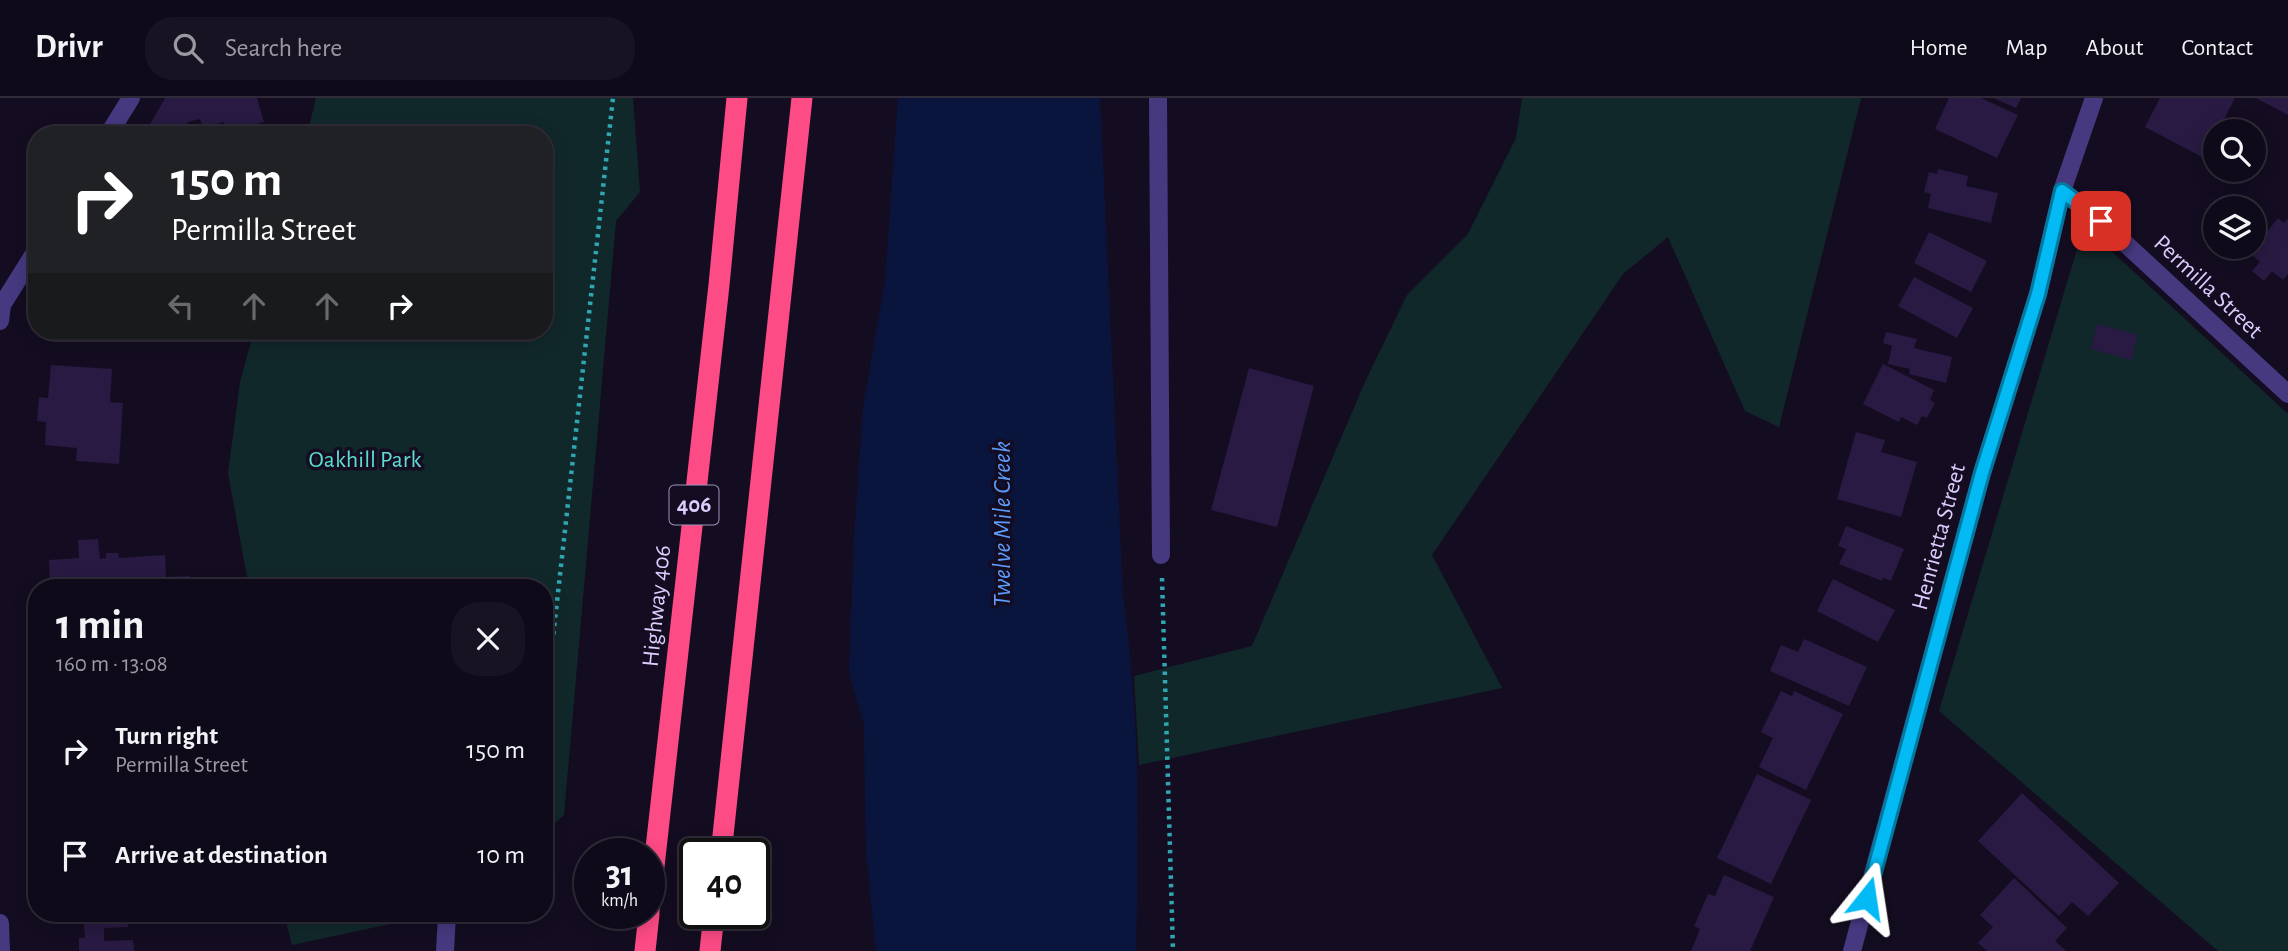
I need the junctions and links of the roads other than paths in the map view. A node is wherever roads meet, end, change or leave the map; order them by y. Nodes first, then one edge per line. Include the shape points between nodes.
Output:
1 (131, 98) edge
2 (737, 98) edge
3 (802, 98) edge
4 (1158, 98) edge
5 (2094, 98) edge
6 (114, 126) edge
7 (2062, 191) junction
8 (28, 264) edge
9 (1, 310) edge
10 (2288, 394) edge
11 (1161, 555) road end
12 (657, 838) edge
13 (723, 838) edge
14 (447, 922) edge
15 (0, 923) edge
16 (647, 929) edge
17 (712, 929) edge
18 (1, 951) edge
19 (445, 951) edge
20 (645, 951) edge
21 (710, 951) edge
22 (1852, 951) edge

1 - 6 street
2 - 12 highway, Highway 406 / 406
3 - 13 highway
4 - 11 street
5 - 7 street, Henrietta Street
7 - 10 street, Permilla Street via 2101,221
7 - 22 street, Henrietta Street via 2038,294 1982,473
8 - 9 street
14 - 19 street
15 - 18 street
16 - 20 highway, Highway 406 / 406
17 - 21 highway

